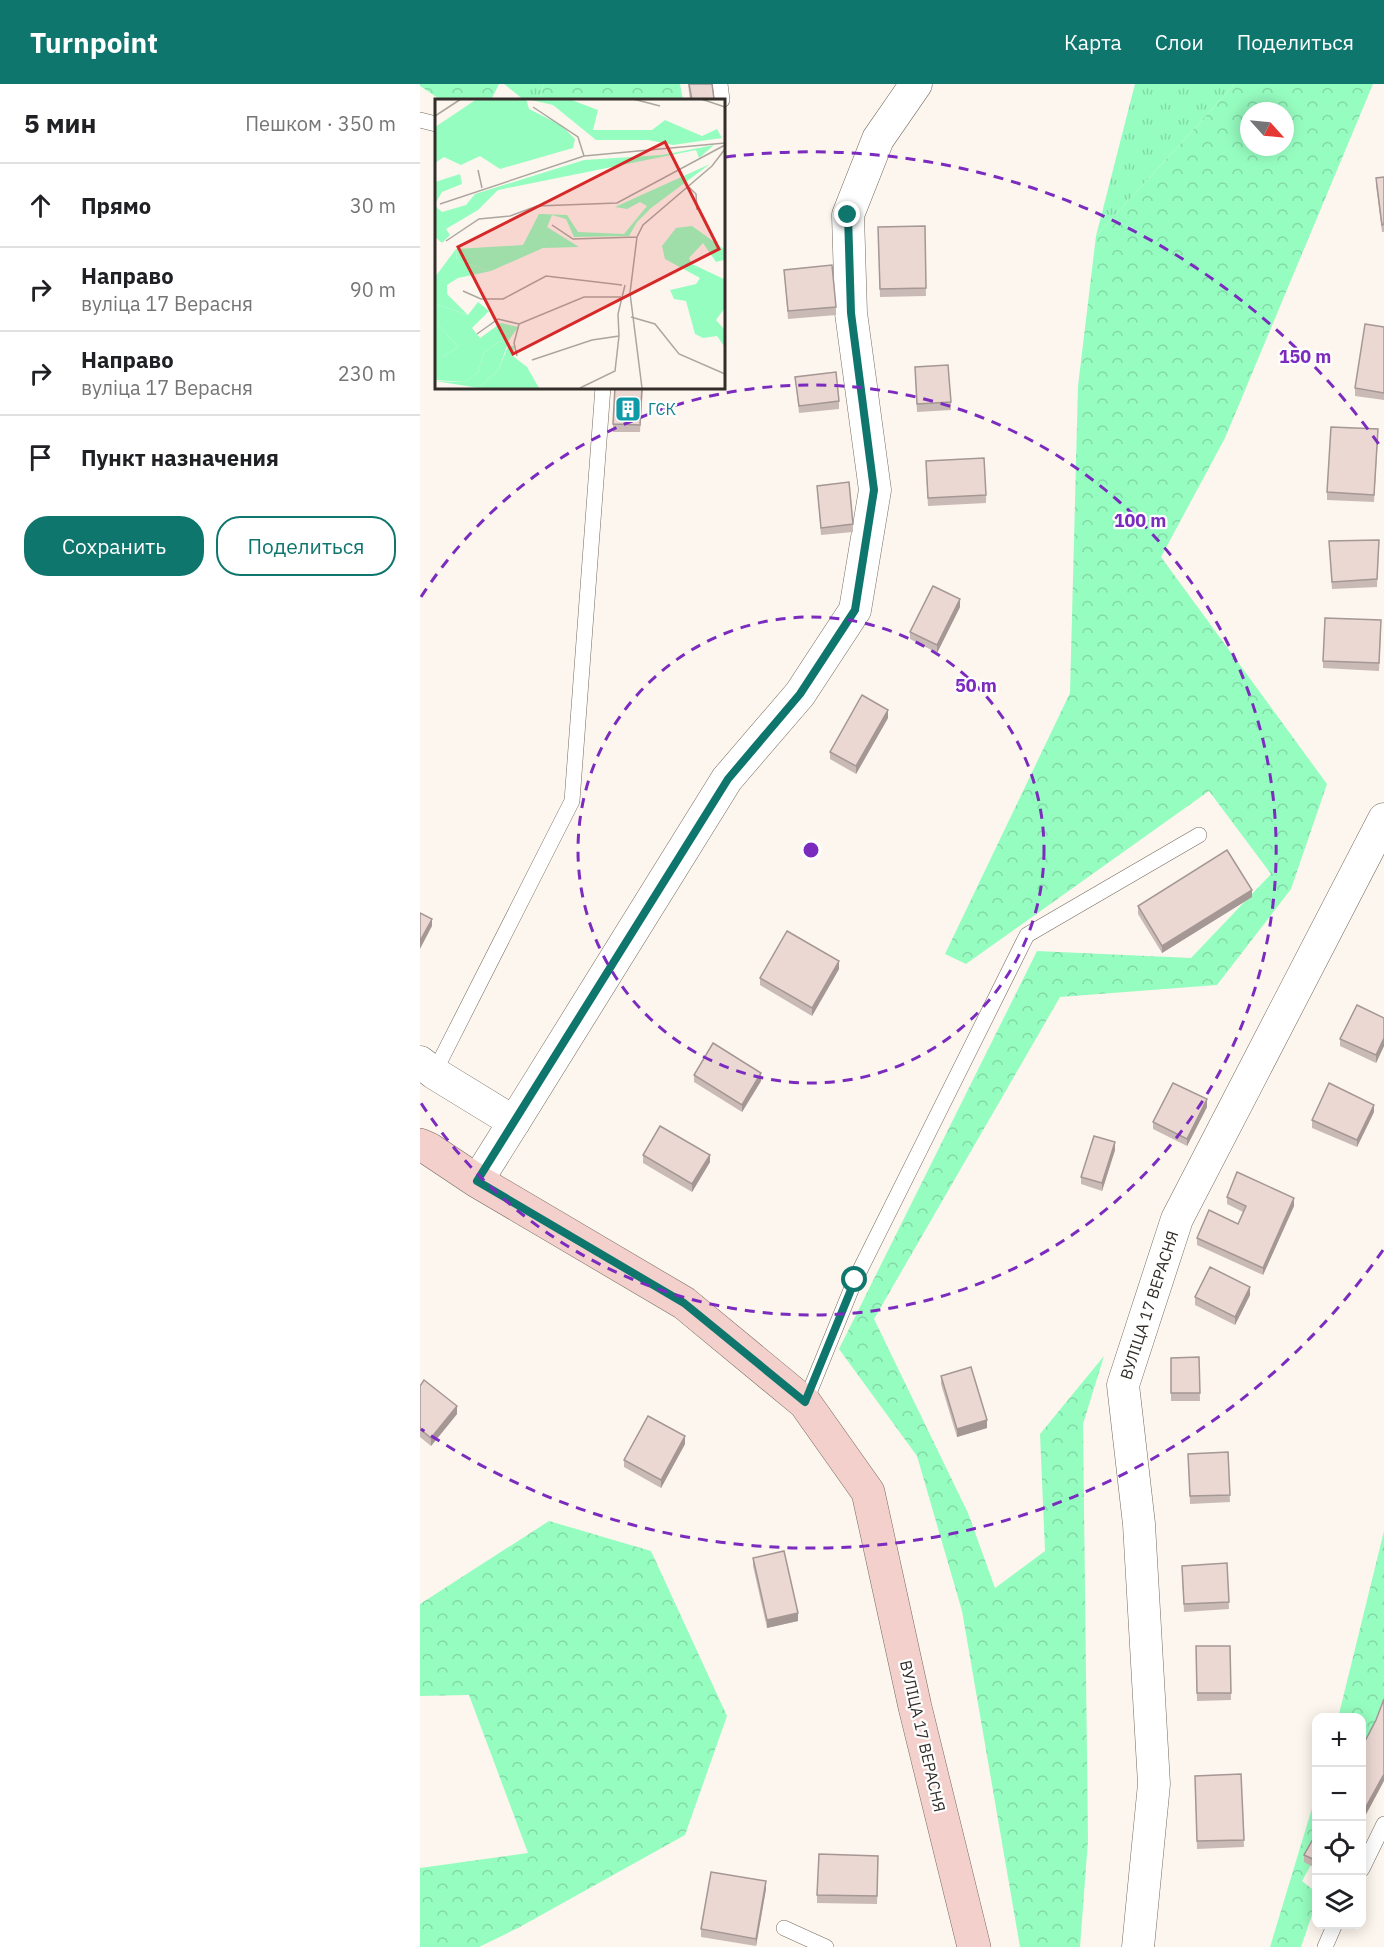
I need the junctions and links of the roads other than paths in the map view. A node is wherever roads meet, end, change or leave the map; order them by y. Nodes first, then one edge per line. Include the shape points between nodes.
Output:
1 (720, 84) edge
2 (916, 84) edge
3 (722, 99) edge
4 (420, 120) edge
5 (435, 124) edge
6 (603, 388) edge
7 (1384, 819) edge
8 (1199, 835) dead end
9 (427, 1067) edge
10 (514, 1122) junction
11 (420, 1145) edge
12 (477, 1181) junction
13 (805, 1402) junction
14 (1384, 1824) edge
15 (1366, 1861) edge
16 (784, 1928) dead end
17 (1333, 1929) edge
18 (826, 1947) edge
19 (974, 1947) edge
20 (1138, 1947) edge
21 (1325, 1947) edge

1 - 3 lane
2 - 10 street via 878,139 848,215 851,313 874,490 855,610 800,694 728,779
4 - 5 lane
6 - 9 lane via 572,801
7 - 20 street, ВУЛІЦА 17 ВЕРАСНЯ via 1177,1219 1123,1385 1139,1524 1154,1784
8 - 13 lane via 1027,935 855,1280
9 - 10 street
10 - 12 street
11 - 12 street, ВУЛІЦА 17 ВЕРАСНЯ
12 - 13 street, ВУЛІЦА 17 ВЕРАСНЯ via 684,1303
13 - 19 street, ВУЛІЦА 17 ВЕРАСНЯ via 868,1492 915,1707
14 - 15 lane
16 - 18 lane
17 - 21 lane

